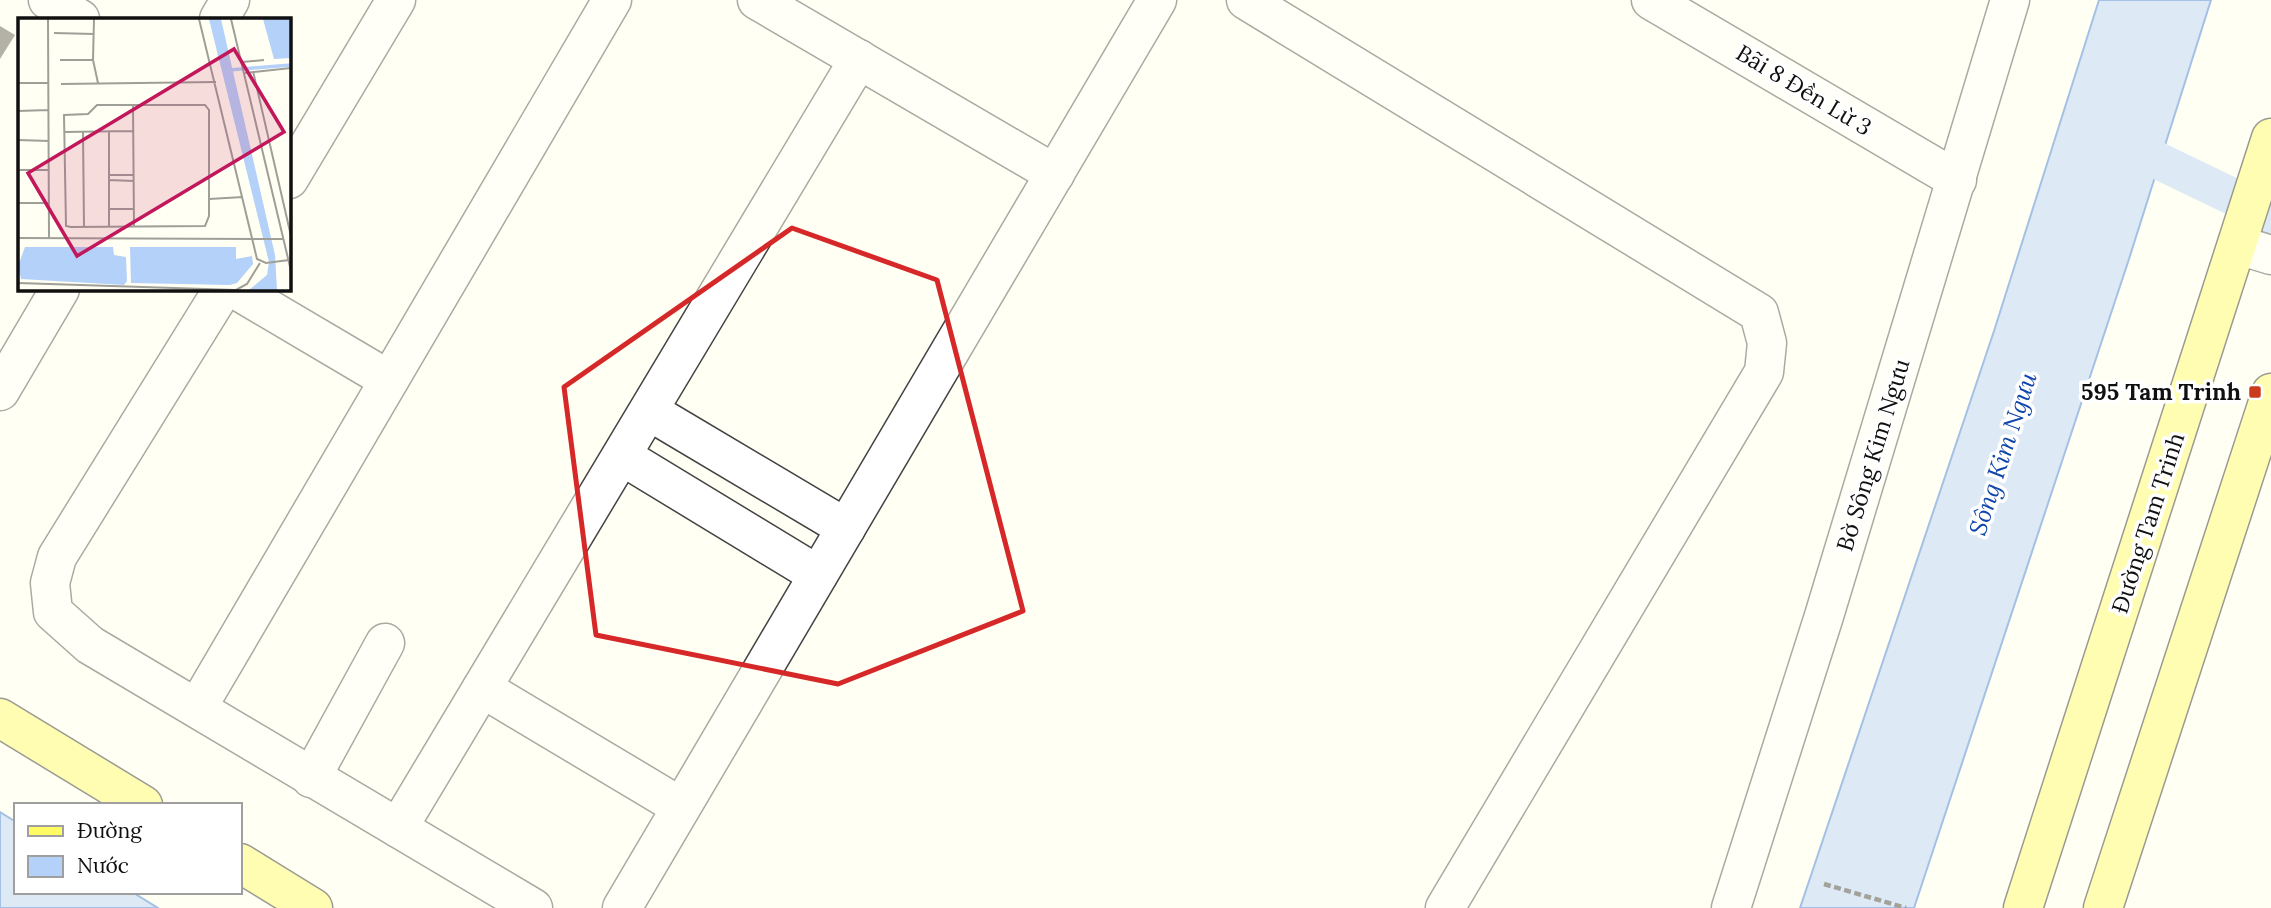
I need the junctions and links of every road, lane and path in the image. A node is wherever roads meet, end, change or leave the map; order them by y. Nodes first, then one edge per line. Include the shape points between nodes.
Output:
1 (48, 0) edge
2 (230, 0) edge
3 (396, 0) edge
4 (612, 0) edge
5 (757, 0) edge
6 (1157, 0) edge
7 (1246, 0) edge
8 (1651, 0) edge
9 (2010, 0) edge
10 (78, 18) edge
11 (220, 18) edge
12 (859, 59) junction
13 (2269, 147) edge
14 (1055, 174) junction
15 (290, 177) edge
16 (1957, 180) junction
17 (2251, 241) edge
18 (59, 290) edge
19 (222, 290) edge
20 (237, 290) edge
21 (13, 340) edge
22 (389, 380) junction
23 (0, 391) edge
24 (2271, 393) edge
25 (649, 411) junction
26 (622, 456) junction
27 (846, 528) junction
28 (818, 575) junction
29 (385, 643) dead end
30 (482, 688) junction
31 (197, 708) junction
32 (0, 718) edge
33 (311, 778) junction
34 (140, 803) edge
35 (681, 807) junction
36 (398, 828) junction
37 (242, 864) edge
38 (1824, 884) dead end
39 (313, 908) edge
40 (533, 908) edge
41 (622, 908) edge
42 (1446, 908) edge
43 (1731, 908) edge
44 (1906, 908) edge
45 (2023, 908) edge
46 (2103, 908) edge

1 - 10 street
2 - 11 street
3 - 15 street
4 - 22 street
5 - 12 street
6 - 14 street
7 - 42 street via 1759,313 1767,343 1764,372
8 - 16 street, Bãi 8 Đền Lừ 3
9 - 16 street, Bờ Sông Kim Ngưu
12 - 14 street
12 - 25 street
13 - 17 main road, Đường Tam Trinh
14 - 27 street
16 - 43 street, Bờ Sông Kim Ngưu
17 - 45 main road, Đường Tam Trinh
18 - 21 street
19 - 31 street via 57,557 50,583 53,612 90,645
20 - 22 street
21 - 23 street
22 - 31 street
24 - 46 main road
25 - 26 street
25 - 27 street
26 - 28 street
26 - 30 street
27 - 28 street
28 - 35 street
29 - 33 street
30 - 35 street
30 - 36 street
31 - 33 street
32 - 34 main road
33 - 36 street
35 - 41 street
36 - 40 street
37 - 39 main road
38 - 44 path

